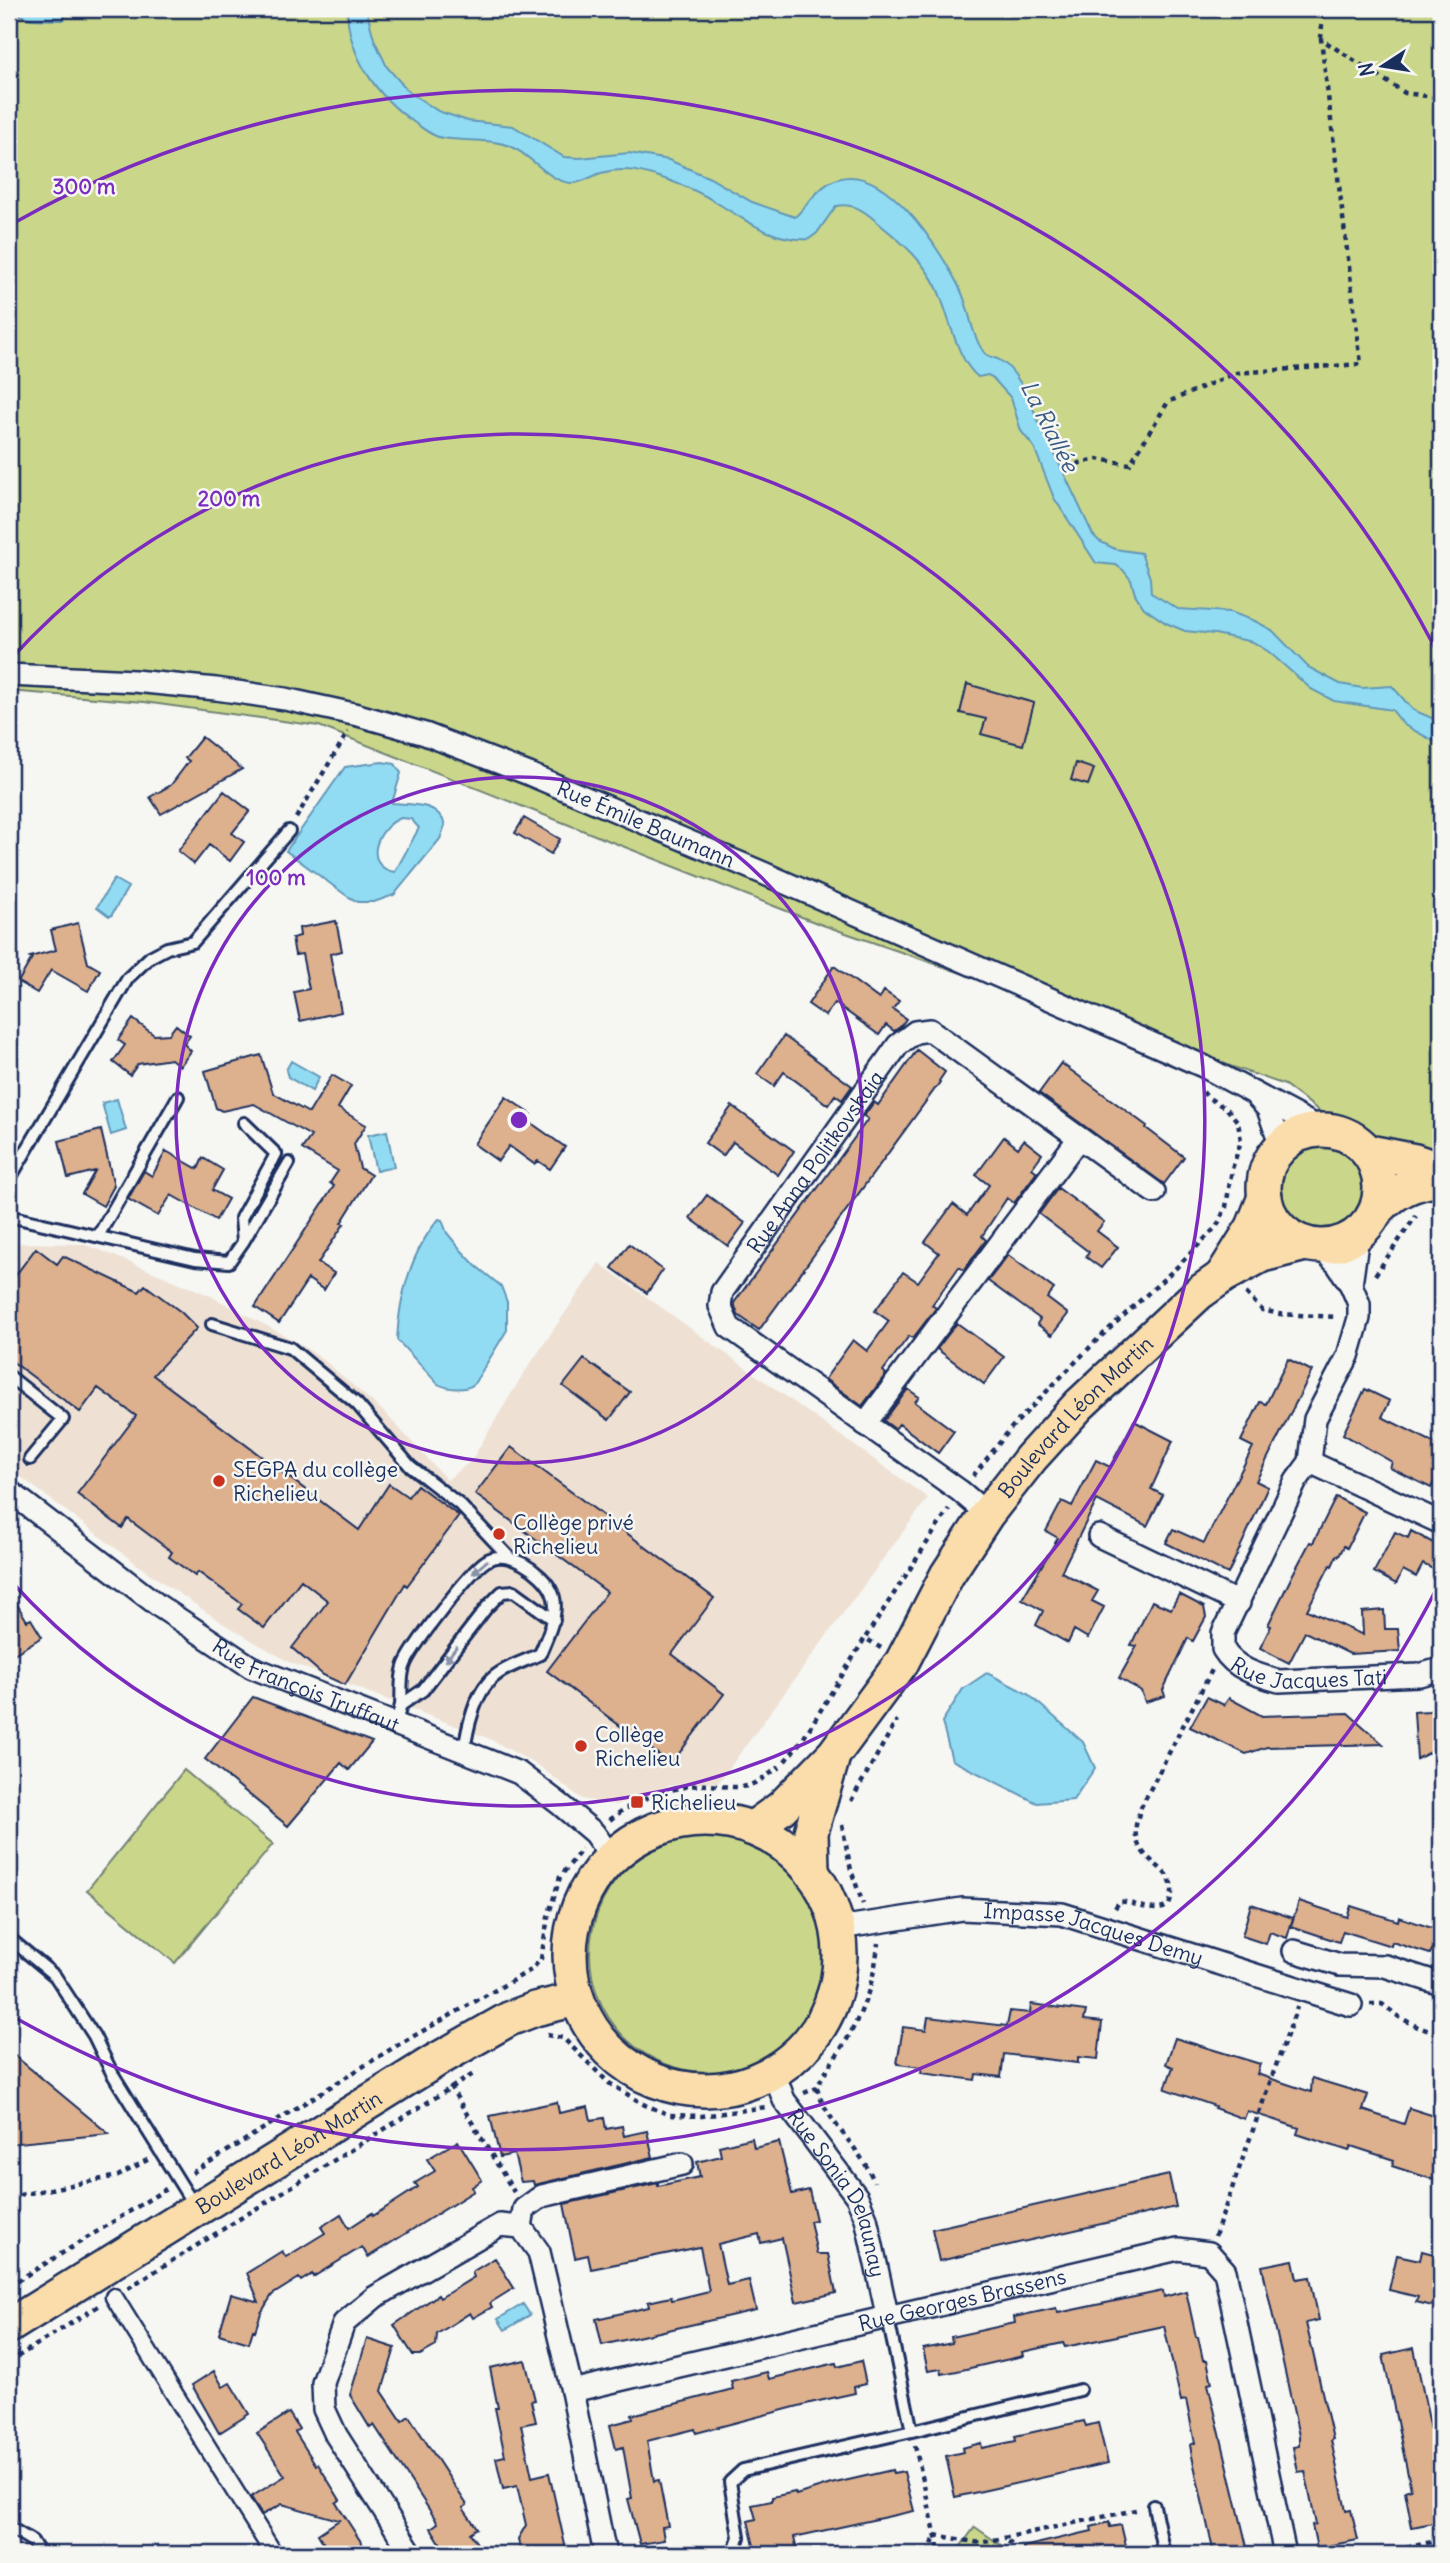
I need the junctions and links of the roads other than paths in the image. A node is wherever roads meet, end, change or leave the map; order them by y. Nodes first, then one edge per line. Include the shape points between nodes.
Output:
1 (9, 675) edge
2 (289, 831) road end
3 (1250, 1090) junction
4 (178, 1097) dead end
5 (244, 1123) dead end
6 (1321, 1129) junction
7 (1079, 1138) junction
8 (1281, 1146) junction
9 (1369, 1152) junction
10 (289, 1163) dead end
11 (1441, 1170) edge
12 (1441, 1178) edge
13 (9, 1180) edge
14 (1154, 1192) dead end
15 (1265, 1197) junction
16 (9, 1216) edge
17 (1367, 1223) junction
18 (98, 1236) junction
19 (243, 1242) junction
20 (1312, 1245) junction
21 (1223, 1276) junction
22 (1356, 1302) junction
23 (212, 1324) dead end
24 (9, 1376) edge
25 (865, 1424) junction
26 (30, 1459) dead end
27 (1310, 1462) junction
28 (9, 1491) edge
29 (987, 1514) junction
30 (1441, 1523) edge
31 (1099, 1536) dead end
32 (509, 1557) junction
33 (1239, 1603) junction
34 (554, 1620) junction
35 (1441, 1669) edge
36 (398, 1716) junction
37 (464, 1752) junction
38 (834, 1754) junction
39 (753, 1828) junction
40 (603, 1845) junction
41 (812, 1870) junction
42 (839, 1928) junction
43 (9, 1938) edge
44 (1294, 1951) dead end
45 (1351, 1965) junction
46 (1441, 1984) edge
47 (577, 1999) junction
48 (774, 2073) junction
49 (682, 2164) dead end
50 (196, 2209) junction
51 (523, 2218) junction
52 (114, 2297) dead end
53 (888, 2319) junction
54 (9, 2326) edge
55 (1080, 2389) dead end
56 (572, 2391) junction
57 (912, 2431) junction
58 (1154, 2506) road end
59 (9, 2528) edge
60 (40, 2554) edge
61 (274, 2554) edge
62 (412, 2554) edge
63 (605, 2554) edge
64 (733, 2554) edge
65 (1164, 2554) edge
66 (1285, 2554) edge

1 - 3 street, Rue Émile Baumann via 216,689 285,699 425,734 763,873
2 - 13 lane via 193,942 150,957 128,978
3 - 6 street, Rue Émile Baumann
3 - 8 street, Rue Émile Baumann via 1268,1109
4 - 18 lane
5 - 19 lane via 276,1154 241,1218
6 - 8 main road via 1300,1134
6 - 9 main road via 1356,1140
7 - 14 street, Rue Anna Politkovskaia
7 - 25 street
7 - 25 street, Rue Anna Politkovskaia via 930,1030 915,1032 898,1045 722,1292 720,1306 729,1327
8 - 15 main road via 1270,1161
9 - 11 main road
9 - 17 main road via 1380,1181 1380,1196
10 - 19 lane
12 - 17 main road via 1392,1195
15 - 20 main road via 1279,1226 1290,1237
15 - 21 main road, Boulevard Léon Martin
16 - 18 lane
17 - 20 main road via 1346,1241
17 - 22 street, Rue Jacques Tati
18 - 19 lane via 195,1259 229,1262
20 - 21 main road, Boulevard Léon Martin via 1262,1255
20 - 22 street via 1337,1264
21 - 29 main road, Boulevard Léon Martin via 1079,1405
22 - 27 street, Rue Jacques Tati via 1348,1356 1315,1419
23 - 32 lane via 290,1348 357,1405 410,1466 460,1505
24 - 26 lane via 63,1419
25 - 29 street, Rue Anna Politkovskaia
27 - 30 street
27 - 33 street, Rue Jacques Tati via 1296,1481
28 - 36 street, Rue François Truffaut via 159,1606 251,1667
29 - 38 main road, Boulevard Léon Martin via 887,1652
31 - 33 street
32 - 34 lane via 535,1571 553,1593
32 -> 36 lane via 488,1559 440,1614 404,1667
33 - 35 street, Rue Jacques Tati via 1221,1643 1238,1666 1259,1676 1279,1681 1419,1675
34 -> 36 lane via 514,1591 502,1592
34 - 37 lane via 540,1654 487,1682 468,1724
36 - 37 street, Rue François Truffaut
37 - 40 street, Rue François Truffaut via 519,1773
38 - 39 main road, Boulevard Léon Martin via 781,1808
38 - 41 main road, Boulevard Léon Martin via 811,1832
39 - 40 main road via 716,1819 678,1821
39 - 41 main road via 786,1845
40 - 47 main road via 573,1923 570,1961
41 - 42 main road via 829,1898
42 - 45 street, Impasse Jacques Demy via 962,1909 1062,1914 1346,2004
42 - 48 main road via 840,1970 829,2011 806,2046
43 - 50 lane via 55,1976
44 - 45 street
45 - 46 street via 1385,1966
47 - 48 main road via 595,2034 623,2063 658,2082 697,2091 723,2089
47 - 50 main road, Boulevard Léon Martin via 509,2019
48 - 53 street, Rue Sonia Delaunay via 784,2100 856,2197 866,2218
49 - 51 street via 542,2196
50 - 54 main road, Boulevard Léon Martin
51 - 56 street via 539,2252
51 - 62 street via 500,2225 375,2297 344,2323 323,2384 324,2409 336,2435
52 - 61 street
53 - 56 street, Rue Georges Brassens
53 - 57 lane
53 - 66 street, Rue Georges Brassens via 1178,2249 1209,2253 1225,2271
55 - 57 lane
56 - 63 street
57 - 64 lane via 743,2470 730,2482 739,2537
58 - 65 lane
59 - 60 lane via 32,2541

